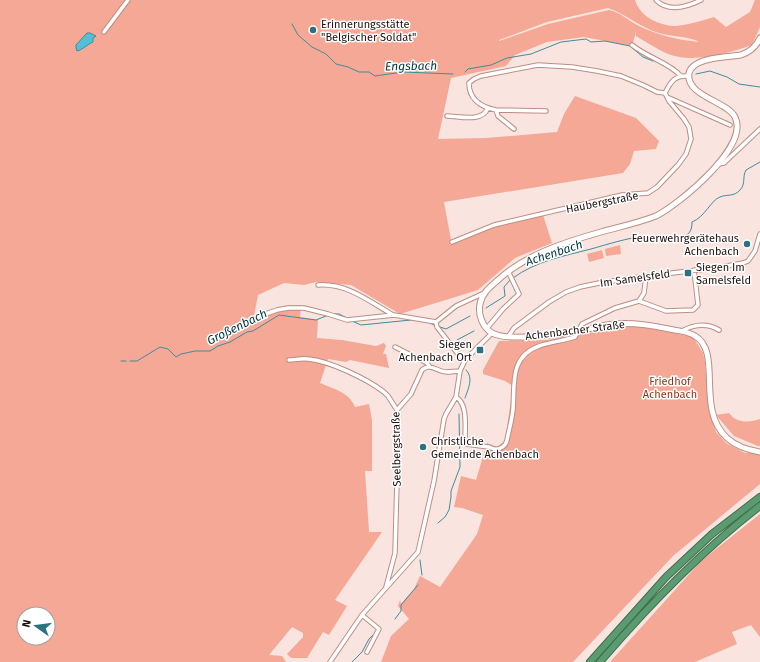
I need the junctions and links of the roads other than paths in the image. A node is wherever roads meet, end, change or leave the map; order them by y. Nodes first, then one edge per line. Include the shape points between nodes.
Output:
1 (128, 0) edge
2 (656, 0) edge
3 (700, 0) edge
4 (104, 32) dead end
5 (760, 38) edge
6 (632, 45) dead end
7 (681, 76) junction
8 (689, 76) junction
9 (665, 95) junction
10 (488, 108) junction
11 (496, 110) junction
12 (546, 111) dead end
13 (447, 116) dead end
14 (730, 125) dead end
15 (514, 128) dead end
16 (760, 129) edge
17 (719, 164) junction
18 (760, 234) edge
19 (452, 242) dead end
20 (694, 270) junction
21 (508, 271) junction
22 (646, 276) junction
23 (318, 285) dead end
24 (484, 293) junction
25 (640, 301) junction
26 (394, 315) junction
27 (257, 317) dead end
28 (436, 322) junction
29 (487, 328) junction
30 (719, 330) dead end
31 (578, 331) junction
32 (682, 332) junction
33 (492, 333) junction
34 (508, 336) junction
35 (395, 347) dead end
36 (289, 360) dead end
37 (465, 360) junction
38 (429, 366) junction
39 (460, 371) junction
40 (456, 397) junction
41 (397, 410) junction
42 (760, 452) edge
43 (760, 497) edge
44 (760, 506) edge
45 (386, 588) junction
46 (362, 615) junction
47 (367, 652) dead end
48 (330, 662) edge
49 (590, 662) edge
50 (600, 662) edge

1 - 4 street
2 - 3 street via 663,5 677,8
5 - 8 main road via 754,48 743,54 698,62
6 - 7 street via 673,67
7 - 8 street
7 - 9 street via 670,83
8 - 17 main road via 695,89 728,108 737,121 737,132
9 - 10 street via 620,76 538,65 474,79 469,84 469,91 472,97
9 - 14 street
9 - 19 street, Haubergstraße via 684,118 691,134 690,144 678,165 657,187 648,193 614,197 494,225
10 - 11 street
10 - 13 street via 486,113 480,116
11 - 12 street
11 - 15 street via 498,116
16 - 17 street via 724,163
17 - 21 main road via 664,212 546,250
18 - 20 street, Im Samelsfeld via 756,251 748,261
20 - 22 street, Im Samelsfeld
20 - 25 street via 698,305 693,310 666,311
21 - 24 main road
21 - 29 street via 519,294
22 - 25 street via 644,293
22 - 34 street, Im Samelsfeld via 600,282 566,292 514,328
23 - 26 street via 344,288 360,294
24 - 28 street via 456,306
24 - 29 main road via 480,300 479,313
25 - 31 street via 615,308 582,324
26 - 27 street via 347,320 322,312 295,308 277,310
26 - 28 street
28 - 37 street via 445,338
29 - 33 main road
30 - 32 street via 711,326 698,325
31 - 32 main road, Achenbacher Straße via 632,323
31 - 34 main road, Achenbacher Straße via 539,336
31 - 40 street via 575,337 529,351 519,361 514,375 510,429 506,443 501,448 466,444 463,404
32 - 42 main road, Achenbacher Straße via 694,335 706,347 712,413 720,429 739,446
33 - 34 main road, Achenbacher Straße
33 - 37 street
35 - 38 street via 428,363
36 - 41 street, Seelbergstraße via 320,361 351,373 384,392
37 - 39 street
38 - 39 street via 445,372
38 - 41 street via 422,370 411,394
39 - 40 street
40 - 45 street via 444,419 434,481 418,552
41 - 45 street, Seelbergstraße via 395,553
43 - 49 highway via 712,534 666,577
44 - 50 highway via 682,572
45 - 46 street
46 - 47 street via 379,629
46 - 48 street

